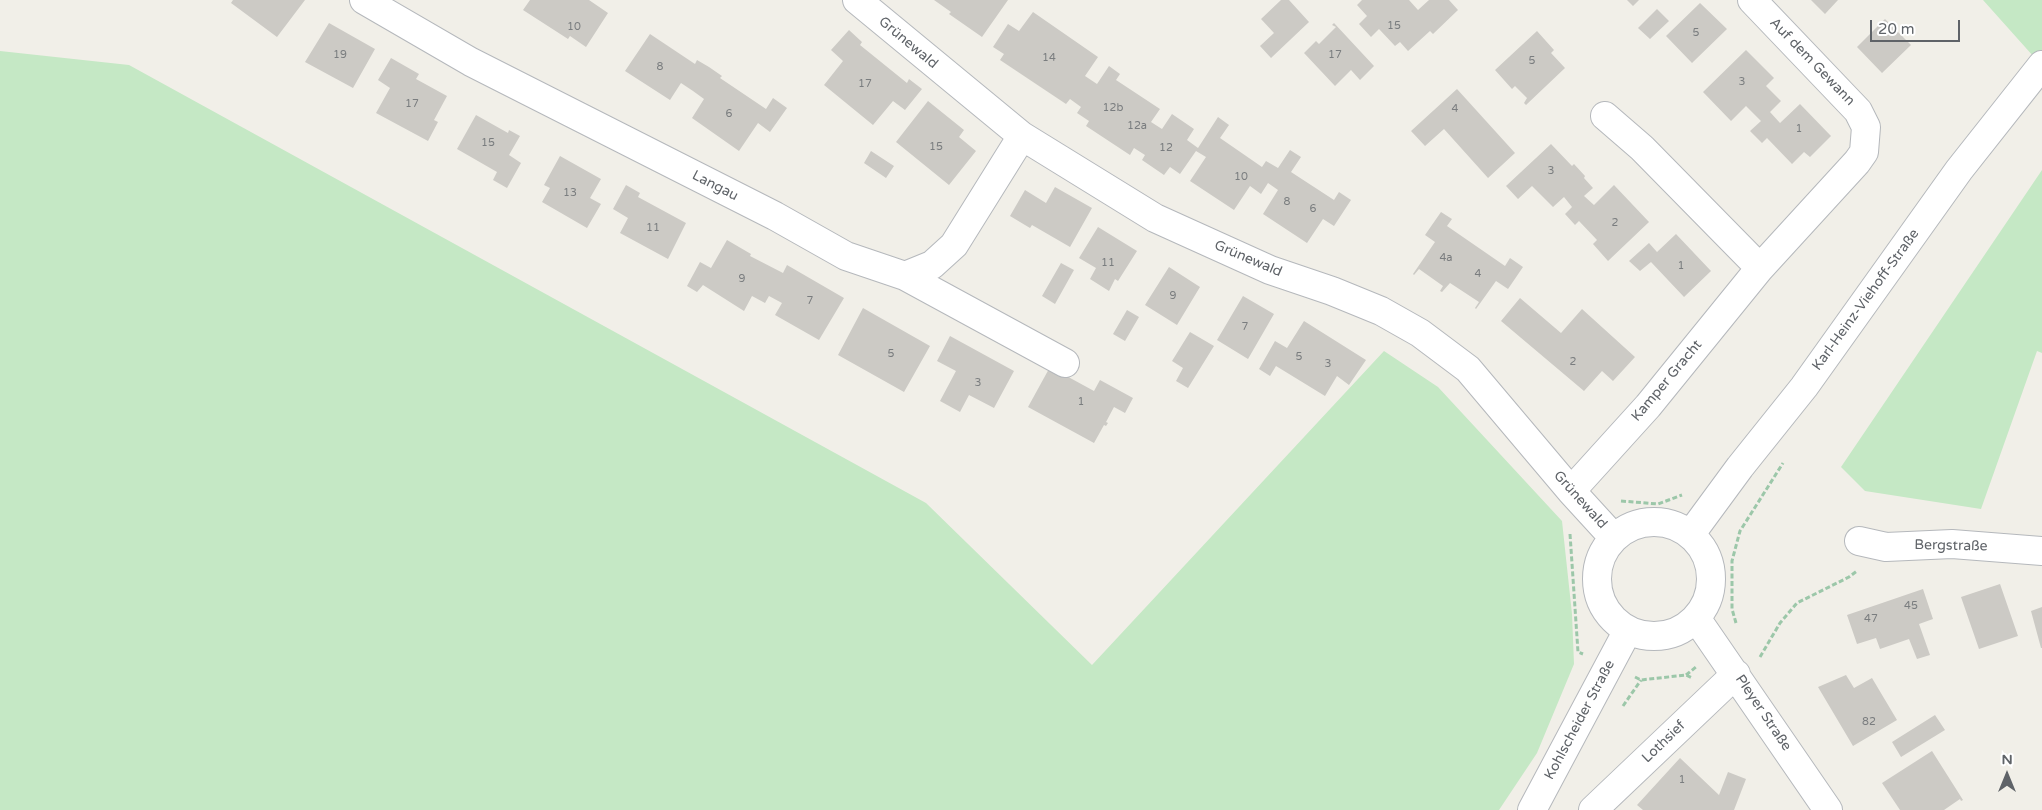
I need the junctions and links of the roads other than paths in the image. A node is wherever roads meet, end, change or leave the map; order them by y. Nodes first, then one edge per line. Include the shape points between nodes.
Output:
1 (364, 0) edge
2 (857, 0) edge
3 (1752, 0) edge
4 (2042, 65) edge
5 (1605, 116) dead end
6 (1866, 127) joint
7 (1022, 136) junction
8 (1760, 268) junction
9 (905, 276) junction
10 (1065, 363) dead end
11 (1579, 482) junction
12 (1690, 535) junction
13 (1614, 538) junction
14 (1859, 541) dead end
15 (2042, 551) edge
16 (1696, 618) junction
17 (1628, 630) junction
18 (1747, 667) junction
19 (1532, 810) edge
20 (1593, 810) edge
21 (1828, 810) edge

1 - 9 street, Langau via 471,62 775,216 846,256
2 - 7 street, Grünewald
3 - 6 street, Auf dem Gewann via 1849,99
4 - 12 street, Karl-Heinz-Viehoff-Straße via 1959,170 1804,387
5 - 8 street via 1642,148
6 - 8 street, Kamper Gracht via 1864,152 1857,162
7 - 9 street via 954,245 932,265
7 - 11 street, Grünewald via 1155,218 1270,270 1381,311 1420,333 1468,369
8 - 11 street, Kamper Gracht via 1648,406
9 - 10 street, Langau
11 - 13 street, Grünewald
12 - 13 street via 1676,527 1643,523
12 - 16 street via 1702,549 1709,566 1711,584 1706,602
13 - 17 street via 1603,553 1597,570 1597,588 1613,620
14 - 15 street, Bergstraße via 1886,547 1952,544
16 - 17 street via 1682,629 1664,636 1646,636
16 - 18 street, Pleyer Straße
17 - 19 street, Kohlscheider Straße
18 - 20 street, Lothsief
18 - 21 street, Pleyer Straße

